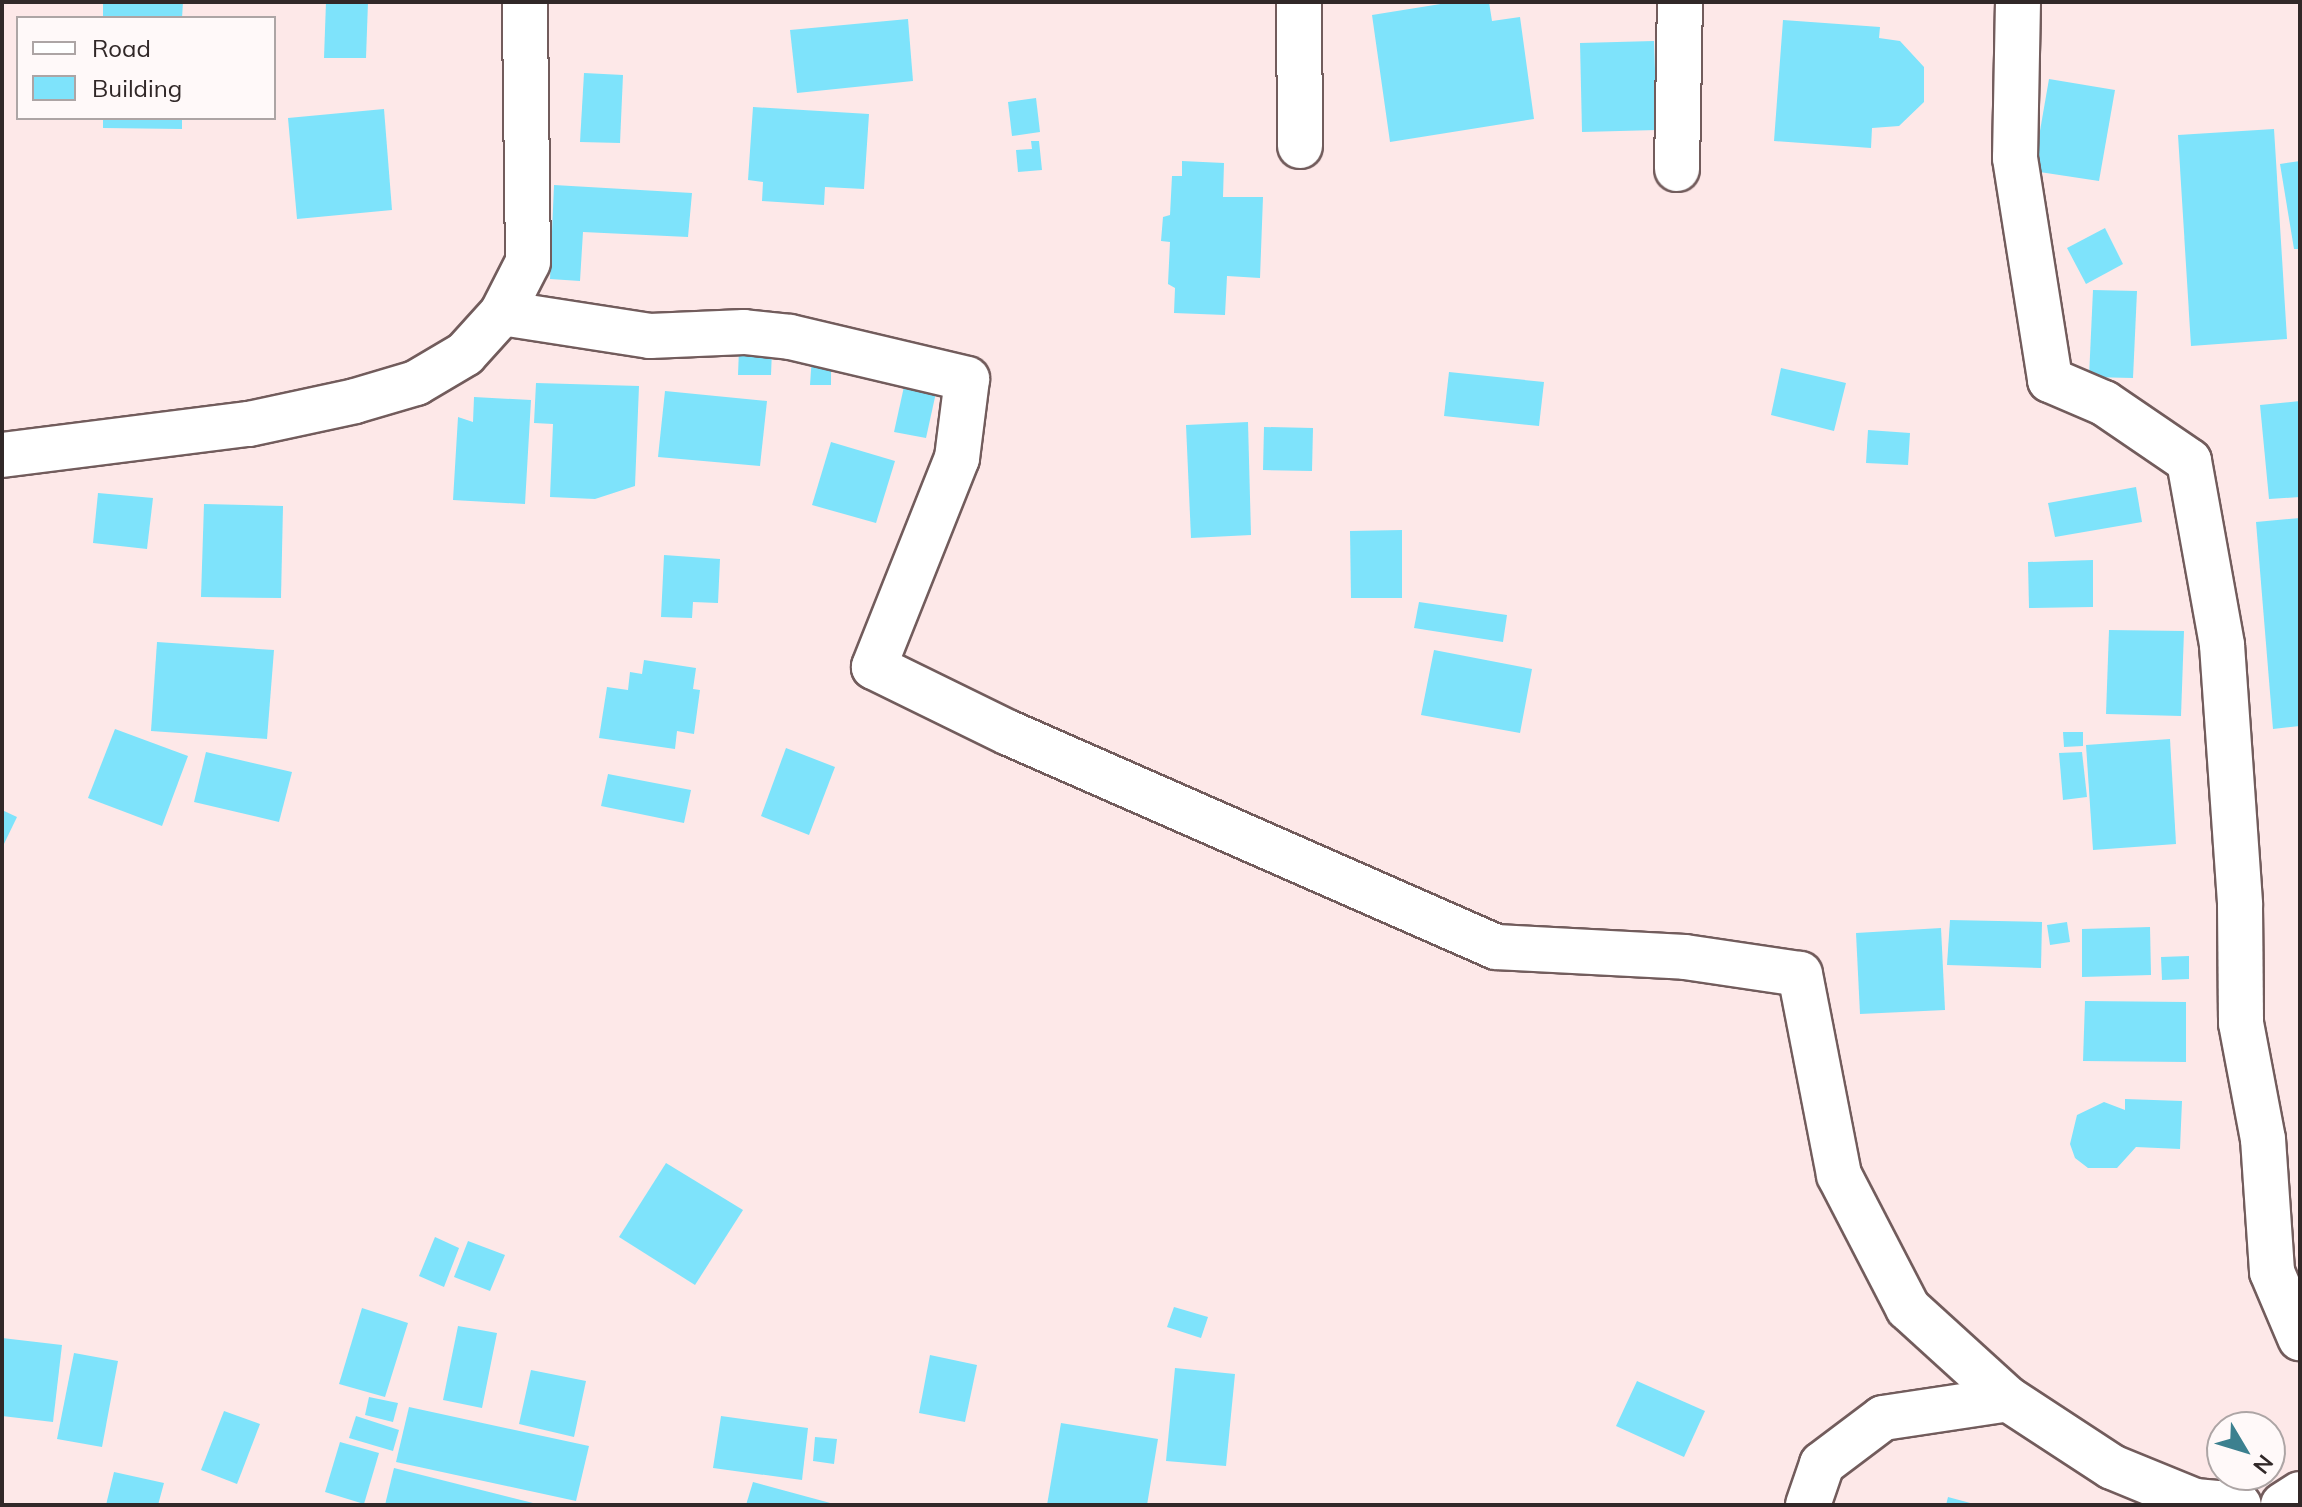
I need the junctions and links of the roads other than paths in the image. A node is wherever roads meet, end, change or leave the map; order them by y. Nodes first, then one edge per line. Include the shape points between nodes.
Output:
1 (525, 2) edge
2 (1299, 2) edge
3 (1680, 2) edge
4 (2018, 2) edge
5 (1300, 146) dead end
6 (1677, 169) dead end
7 (502, 313) junction
8 (2, 455) edge
9 (2300, 1338) edge
10 (2008, 1399) junction
11 (2300, 1494) edge
12 (1808, 1505) edge
13 (2239, 1505) edge
14 (2283, 1505) edge

1 - 7 street via 528,262
2 - 5 street
3 - 6 street
4 - 9 street via 2015,158 2050,380 2104,403 2189,461 2222,645 2240,905 2241,1023 2263,1139 2272,1272
7 - 8 street via 465,354 416,383 355,401 249,424
7 - 10 street via 650,336 744,332 790,337 967,379 957,458 874,667 1009,733 1496,947 1685,957 1800,974 1839,1175 1908,1308
10 - 12 street via 1883,1418 1822,1464
10 - 13 street via 2112,1467 2195,1501
11 - 14 street

